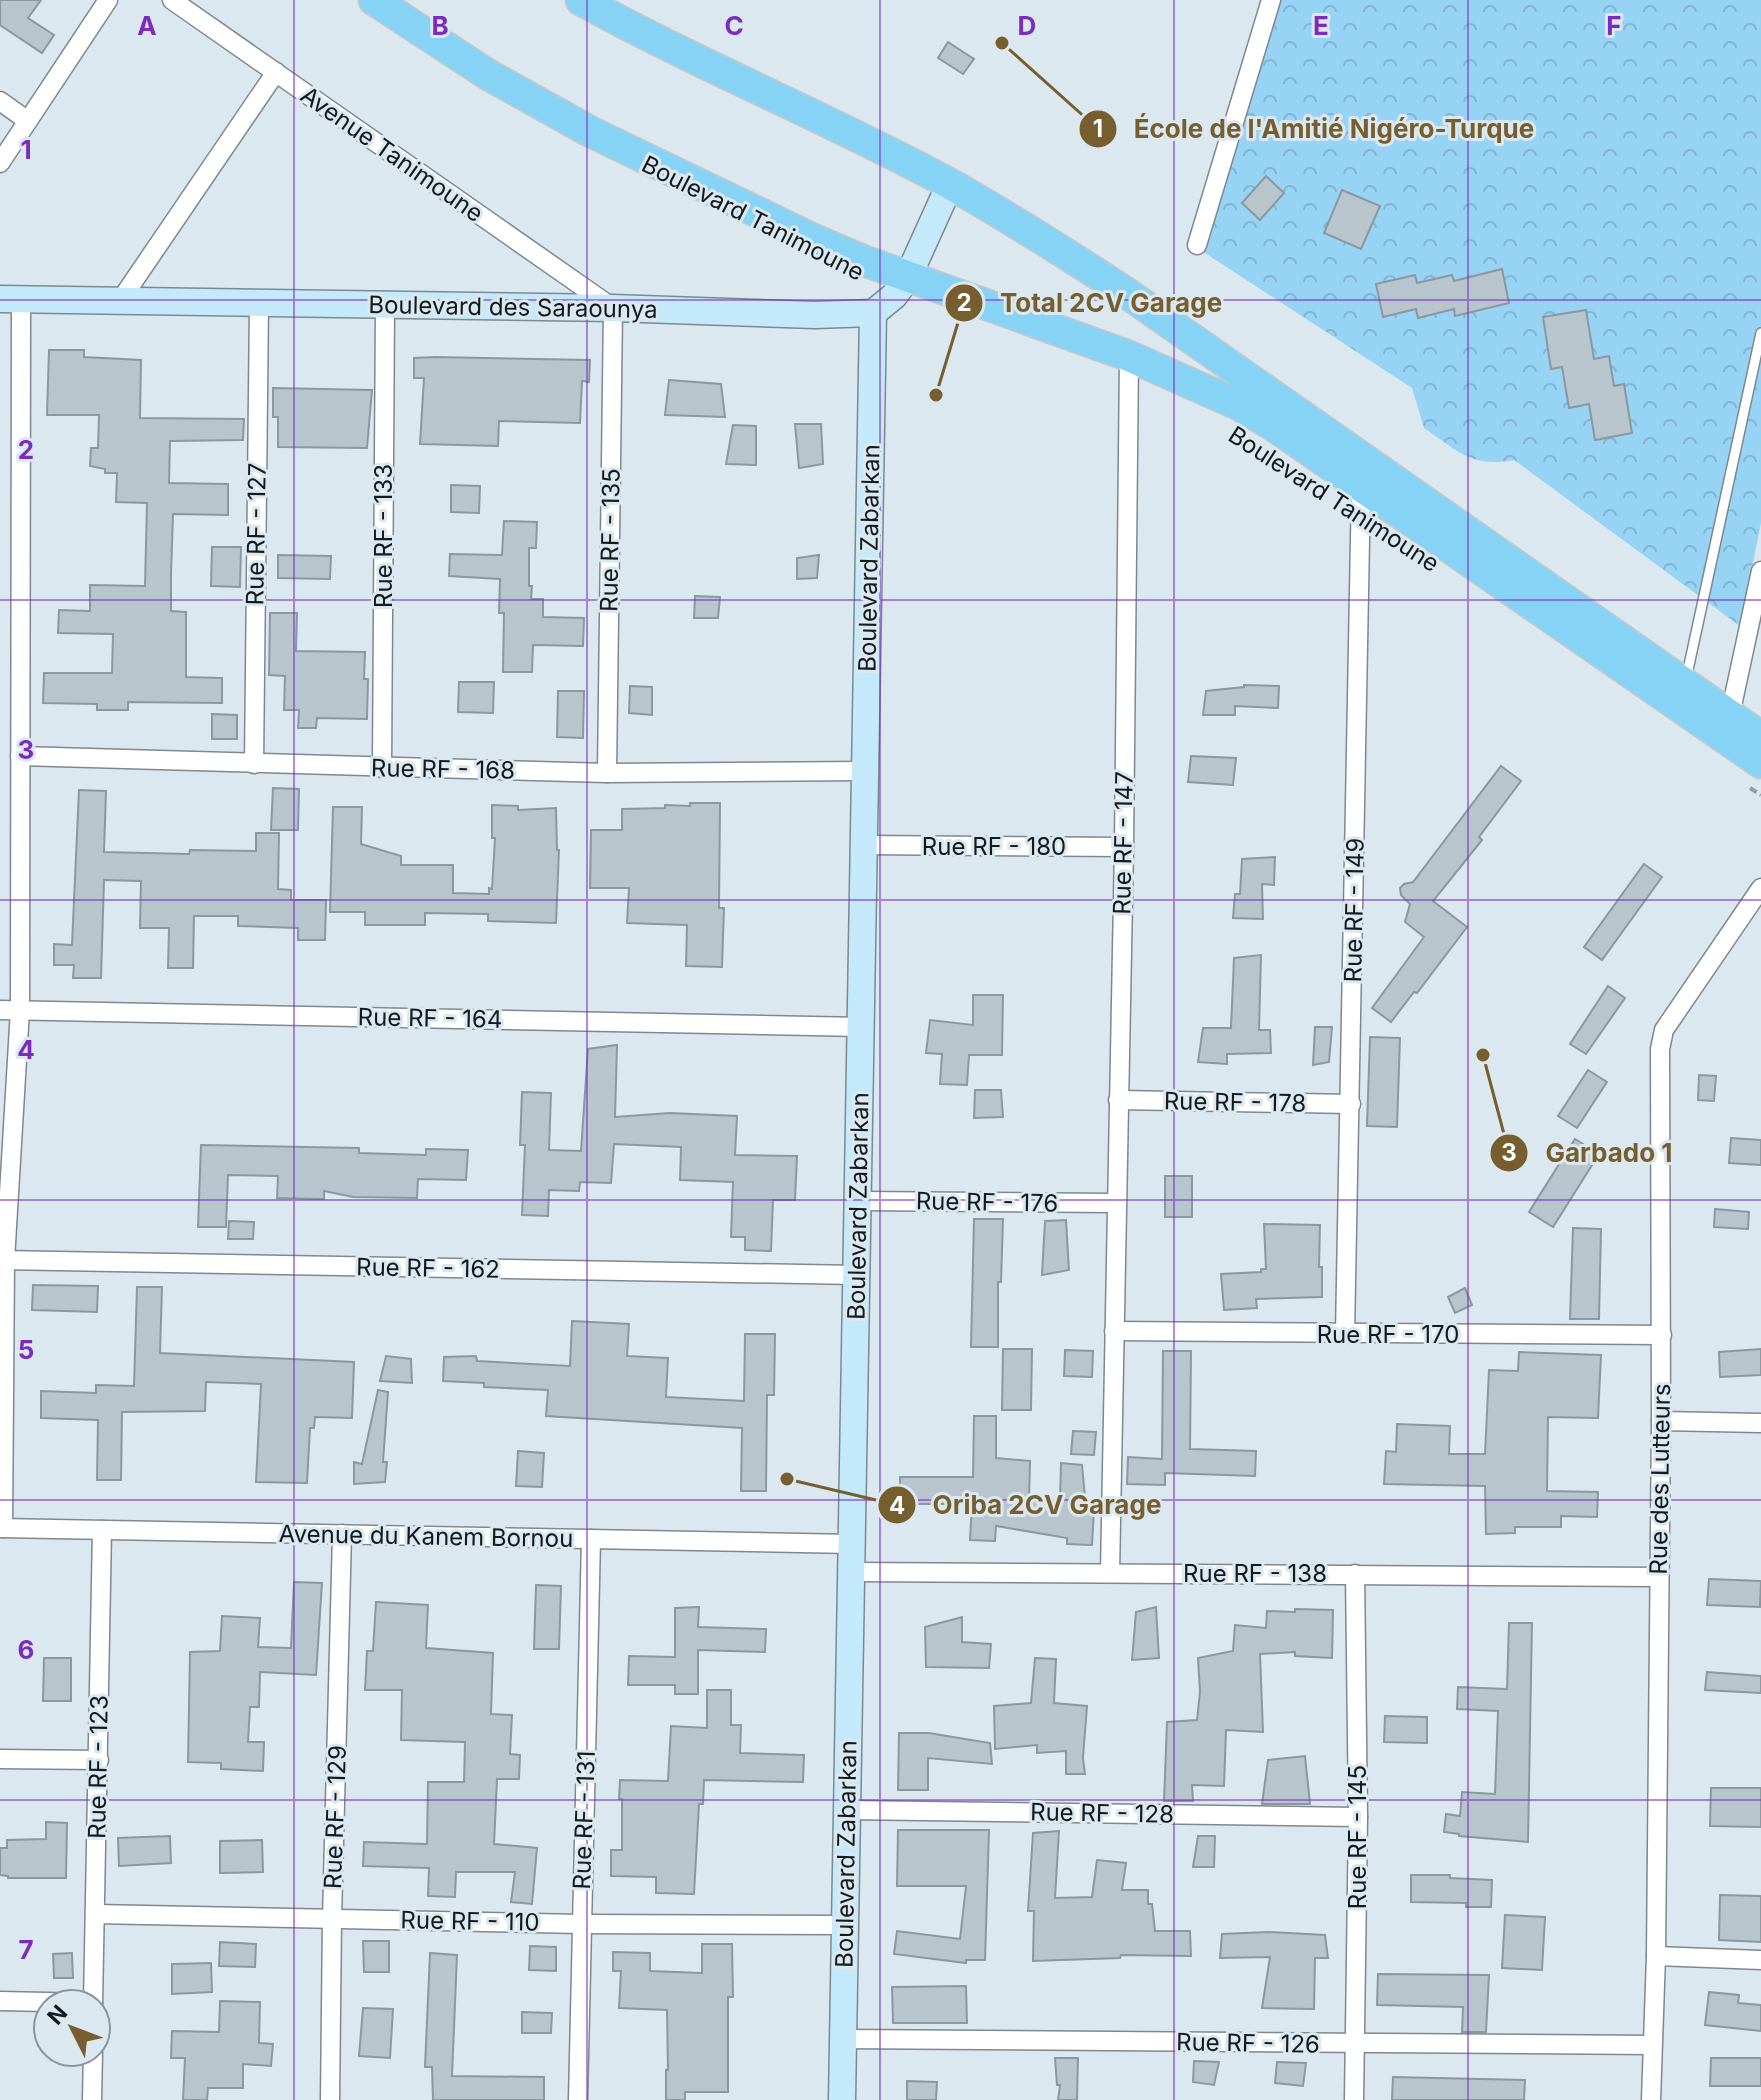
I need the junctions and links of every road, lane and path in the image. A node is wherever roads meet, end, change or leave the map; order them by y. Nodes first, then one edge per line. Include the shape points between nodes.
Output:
1 (108, 0) edge
2 (172, 0) edge
3 (374, 0) edge
4 (581, 0) edge
5 (1271, 0) edge
6 (276, 72) junction
7 (0, 101) edge
8 (28, 121) junction
9 (0, 163) edge
10 (950, 184) junction
11 (1197, 245) dead end
12 (908, 277) junction
13 (11, 299) edge
14 (120, 301) junction
15 (259, 303) junction
16 (385, 305) junction
17 (613, 308) junction
18 (873, 313) junction
19 (1761, 333) edge
20 (1129, 356) junction
21 (1361, 486) junction
22 (1761, 571) edge
23 (1686, 682) junction
24 (1730, 715) junction
25 (1761, 737) edge
26 (20, 756) junction
27 (254, 764) junction
28 (382, 768) junction
29 (865, 771) junction
30 (607, 773) junction
31 (1754, 775) edge
32 (1761, 795) edge
33 (864, 845) junction
34 (1124, 847) junction
35 (1761, 888) edge
36 (0, 1010) edge
37 (20, 1010) junction
38 (861, 1027) junction
39 (1118, 1100) junction
40 (1351, 1104) junction
41 (858, 1201) junction
42 (1116, 1203) junction
43 (2, 1260) edge
44 (856, 1275) junction
45 (1114, 1331) junction
46 (1345, 1334) junction
47 (1662, 1335) junction
48 (1661, 1421) junction
49 (1761, 1423) edge
50 (2, 1528) edge
51 (102, 1530) junction
52 (342, 1534) junction
53 (591, 1539) junction
54 (852, 1544) junction
55 (851, 1572) junction
56 (1110, 1573) junction
57 (1355, 1574) junction
58 (1659, 1577) junction
59 (0, 1759) edge
60 (99, 1760) junction
61 (847, 1810) junction
62 (1358, 1817) junction
63 (95, 1914) junction
64 (332, 1918) junction
65 (581, 1924) junction
66 (845, 1925) junction
67 (1656, 1956) junction
68 (1761, 1960) edge
69 (93, 1988) edge
70 (0, 2001) edge
71 (32, 2002) edge
72 (843, 2039) junction
73 (1354, 2044) junction
74 (1652, 2045) junction
75 (93, 2068) edge
76 (92, 2100) edge
77 (330, 2100) edge
78 (578, 2100) edge
79 (842, 2100) edge
80 (1354, 2100) edge
81 (1651, 2100) edge

1 - 8 street
2 - 6 street, Avenue Tanimoune
3 - 12 main road, Boulevard Tanimoune via 487,74 589,131 813,239
4 - 10 main road, Boulevard Tanimoune
5 - 11 street
6 - 14 street
6 - 17 street, Avenue Tanimoune
7 - 8 street
8 - 9 street
10 - 12 street
10 - 23 main road, Boulevard Tanimoune via 1128,294
12 - 18 street
12 - 20 main road, Boulevard Tanimoune
13 - 14 street, Boulevard des Saraounya
13 - 26 street
14 - 15 street, Boulevard des Saraounya
15 - 16 street, Boulevard des Saraounya
15 - 27 street, Rue RF - 127
16 - 17 street, Boulevard des Saraounya
16 - 28 street, Rue RF - 133
17 - 18 street, Boulevard des Saraounya
17 - 30 street, Rue RF - 135
18 - 29 street, Boulevard Zabarkan
19 - 23 lane
20 - 21 main road, Boulevard Tanimoune via 1239,405
20 - 34 street, Rue RF - 147
21 - 31 main road, Boulevard Tanimoune
21 - 40 street, Rue RF - 149
22 - 24 street
23 - 24 main road, Boulevard Tanimoune
24 - 25 main road, Boulevard Tanimoune
26 - 27 street, Rue RF - 168
26 - 37 street
27 - 28 street, Rue RF - 168
28 - 30 street, Rue RF - 168
29 - 30 street, Rue RF - 168
29 - 33 street, Boulevard Zabarkan
31 - 32 path
33 - 34 street, Rue RF - 180
33 - 38 street, Boulevard Zabarkan
34 - 39 street, Rue RF - 147
35 - 47 street, Rue des Lutteurs via 1669,1023 1660,1049
36 - 37 street, Rue RF - 164
37 - 38 street, Rue RF - 164
37 - 43 street
38 - 41 street, Boulevard Zabarkan
39 - 40 street, Rue RF - 178
39 - 42 street, Rue RF - 147
40 - 46 street, Rue RF - 149
41 - 42 street, Rue RF - 176
41 - 44 street, Boulevard Zabarkan
42 - 45 street, Rue RF - 147
43 - 44 street, Rue RF - 162
43 - 50 street
44 - 54 street, Boulevard Zabarkan
45 - 46 street, Rue RF - 170
45 - 56 street, Rue RF - 147
46 - 47 street, Rue RF - 170
47 - 48 street, Rue des Lutteurs
48 - 49 street
48 - 58 street, Rue des Lutteurs
50 - 51 street, Avenue du Kanem Bornou
51 - 52 street, Avenue du Kanem Bornou
51 - 60 street, Rue RF - 123
52 - 53 street, Avenue du Kanem Bornou
52 - 64 street, Rue RF - 129
53 - 54 street, Avenue du Kanem Bornou
53 - 65 street, Rue RF - 131
54 - 55 street, Boulevard Zabarkan
55 - 56 street, Rue RF - 138
55 - 61 street, Boulevard Zabarkan
56 - 57 street, Rue RF - 138
57 - 58 street, Rue RF - 138
57 - 62 street, Rue RF - 145
58 - 67 street, Rue des Lutteurs
59 - 60 street
60 - 63 street, Rue RF - 123
61 - 62 street, Rue RF - 128
61 - 66 street, Boulevard Zabarkan
62 - 73 street, Rue RF - 145
63 - 64 street, Rue RF - 110
63 - 69 street, Rue RF - 123
64 - 65 street, Rue RF - 110
64 - 77 street, Rue RF - 129
65 - 66 street, Rue RF - 110
65 - 78 street, Rue RF - 131
66 - 72 street, Boulevard Zabarkan
67 - 68 street
67 - 74 street, Rue des Lutteurs
70 - 71 street
72 - 73 street, Rue RF - 126
72 - 79 street, Boulevard Zabarkan
73 - 74 street, Rue RF - 126
73 - 80 street, Rue RF - 145
74 - 81 street, Rue des Lutteurs
75 - 76 street

